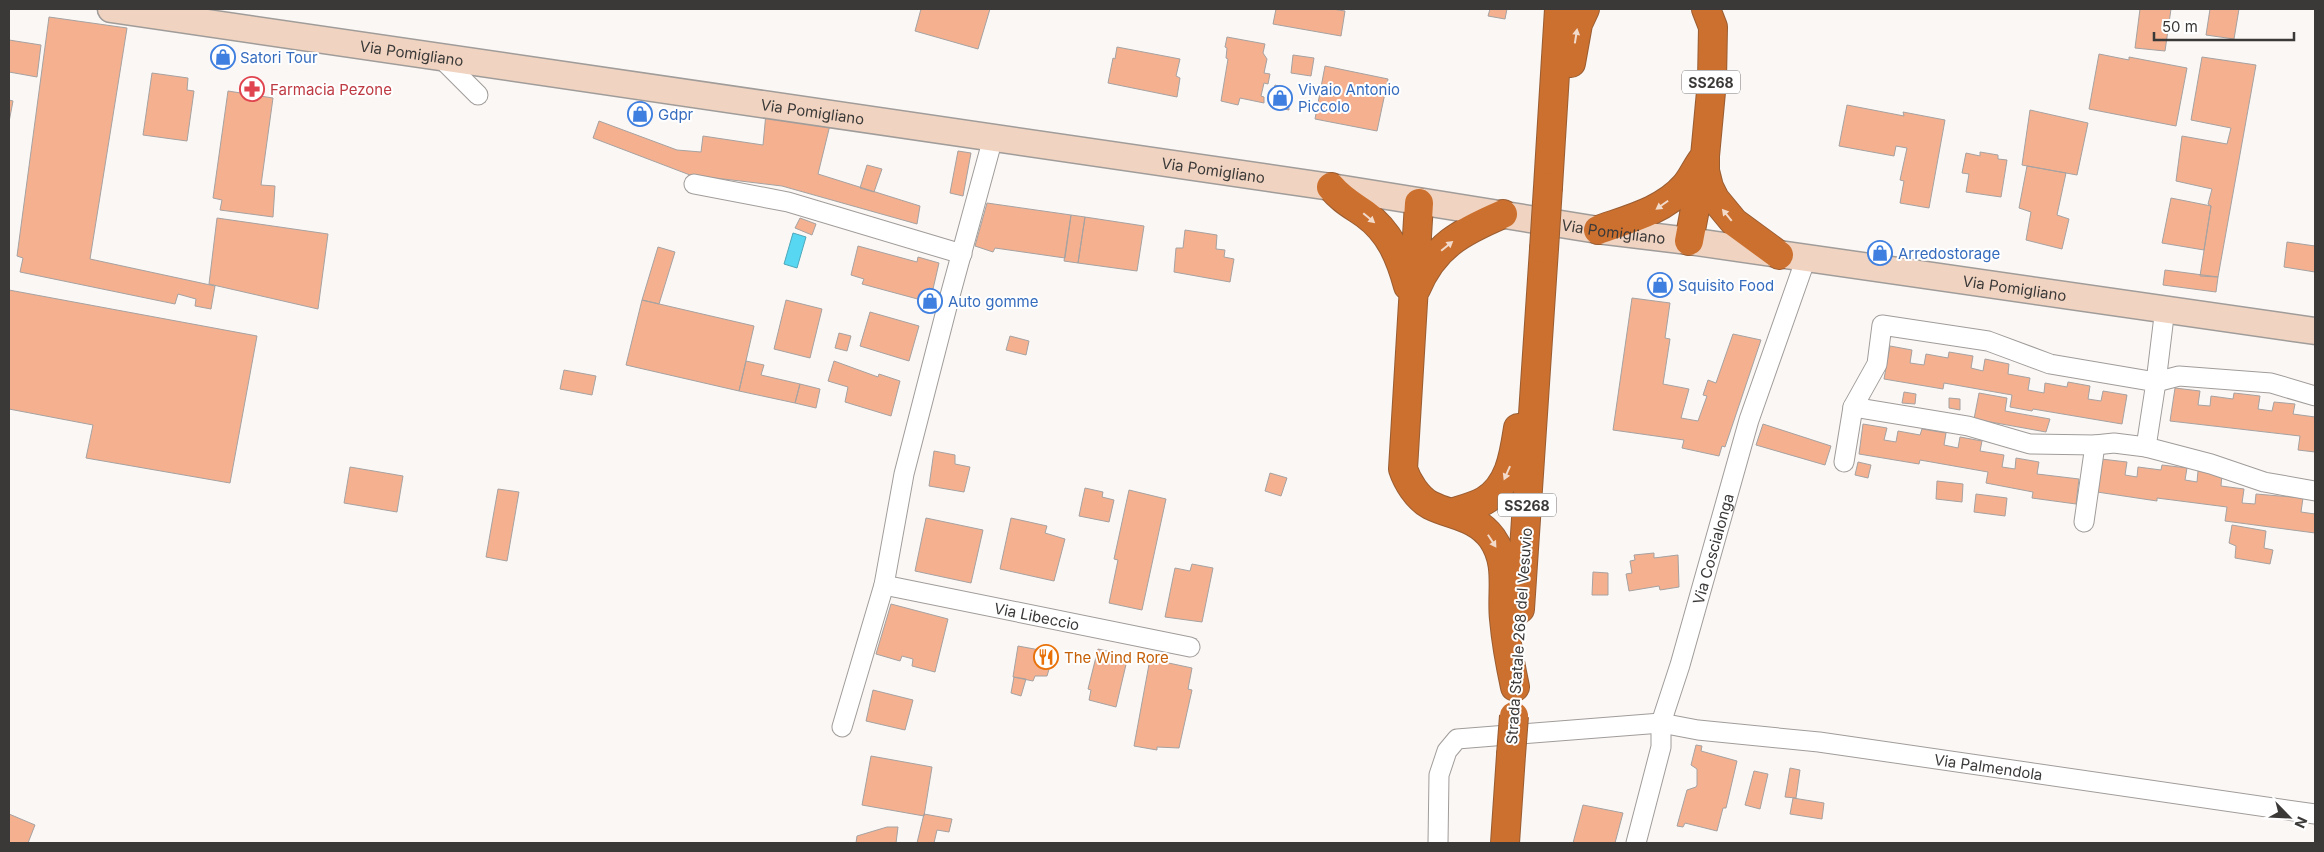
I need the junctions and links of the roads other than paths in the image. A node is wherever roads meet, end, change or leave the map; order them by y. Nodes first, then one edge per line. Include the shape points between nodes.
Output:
1 (111, 9) edge
2 (1559, 9) edge
3 (1585, 9) edge
4 (1706, 9) edge
5 (192, 15) edge
6 (439, 56) junction
7 (478, 95) dead end
8 (993, 138) junction
9 (1550, 152) junction
10 (1705, 156) junction
11 (694, 184) dead end
12 (1331, 187) junction
13 (1419, 203) junction
14 (1503, 214) junction
15 (1598, 230) junction
16 (1689, 241) junction
17 (962, 254) junction
18 (1779, 255) junction
19 (1806, 258) junction
20 (1412, 300) junction
21 (2165, 308) junction
22 (1539, 323) junction
23 (2315, 331) edge
24 (2156, 382) junction
25 (2315, 396) edge
26 (1853, 407) junction
27 (2095, 446) junction
28 (2146, 447) junction
29 (1844, 462) dead end
30 (2315, 491) edge
31 (1454, 512) junction
32 (2084, 522) dead end
33 (884, 585) junction
34 (1190, 647) dead end
35 (1516, 687) junction
36 (1661, 723) junction
37 (842, 727) dead end
38 (2315, 814) edge
39 (1438, 843) edge
40 (1505, 843) edge
41 (1636, 843) edge

1 - 5 main road, Via Pomigliano
2 - 9 highway, SS268
9 -> 3 highway, SS268 via 1564,104 1578,24
4 - 10 highway, SS268 via 1713,27
5 - 6 main road, Via Pomigliano
6 - 7 street
6 - 8 main road, Via Pomigliano
8 - 12 main road, Via Pomigliano
8 - 17 street
9 - 22 highway, Strada Statale 268 del Vesuvio / SS268, bridge
10 -> 15 highway via 1688,184 1666,202 1654,210
10 - 16 highway, SS268
18 -> 10 highway via 1746,232 1724,211 1710,187
11 - 17 street via 788,202
12 - 13 main road, Via Pomigliano
12 -> 20 highway via 1341,199 1366,214 1386,233 1401,260
13 - 14 main road, Via Pomigliano
13 - 20 highway, SS268
14 - 15 main road, Via Pomigliano
20 -> 14 highway via 1425,268 1446,245
15 - 16 main road, Via Pomigliano
16 - 18 main road, Via Pomigliano
17 - 33 street via 904,474
18 - 19 main road, Via Pomigliano
19 - 21 main road, Via Pomigliano
19 - 36 street, Via Coscialonga via 1749,420
20 - 31 highway, SS268 via 1403,469 1407,481 1428,504
21 - 23 main road, Via Pomigliano
21 - 24 street
22 -> 31 highway via 1509,470 1500,488 1485,500
22 - 35 highway, Strada Statale 268 del Vesuvio / SS268
24 - 25 street via 2179,376 2271,383
24 - 26 street via 2050,364 1988,341 1882,325 1876,364
24 - 28 street
26 - 27 street via 1968,426 2030,444
26 - 29 street
27 - 28 street
27 - 32 street
28 - 30 street via 2264,482
31 -> 35 highway, SS268 via 1478,524 1492,538 1502,557 1503,616
33 - 34 street, Via Libeccio
33 - 37 street
35 - 40 highway, Strada Statale 268 del Vesuvio / SS268, bridge
36 - 38 street, Via Palmendola via 1698,730 1819,742
36 - 39 street, Via Palmendola via 1457,739 1447,751 1439,775
36 - 41 street, Via Coscialonga via 1661,747

